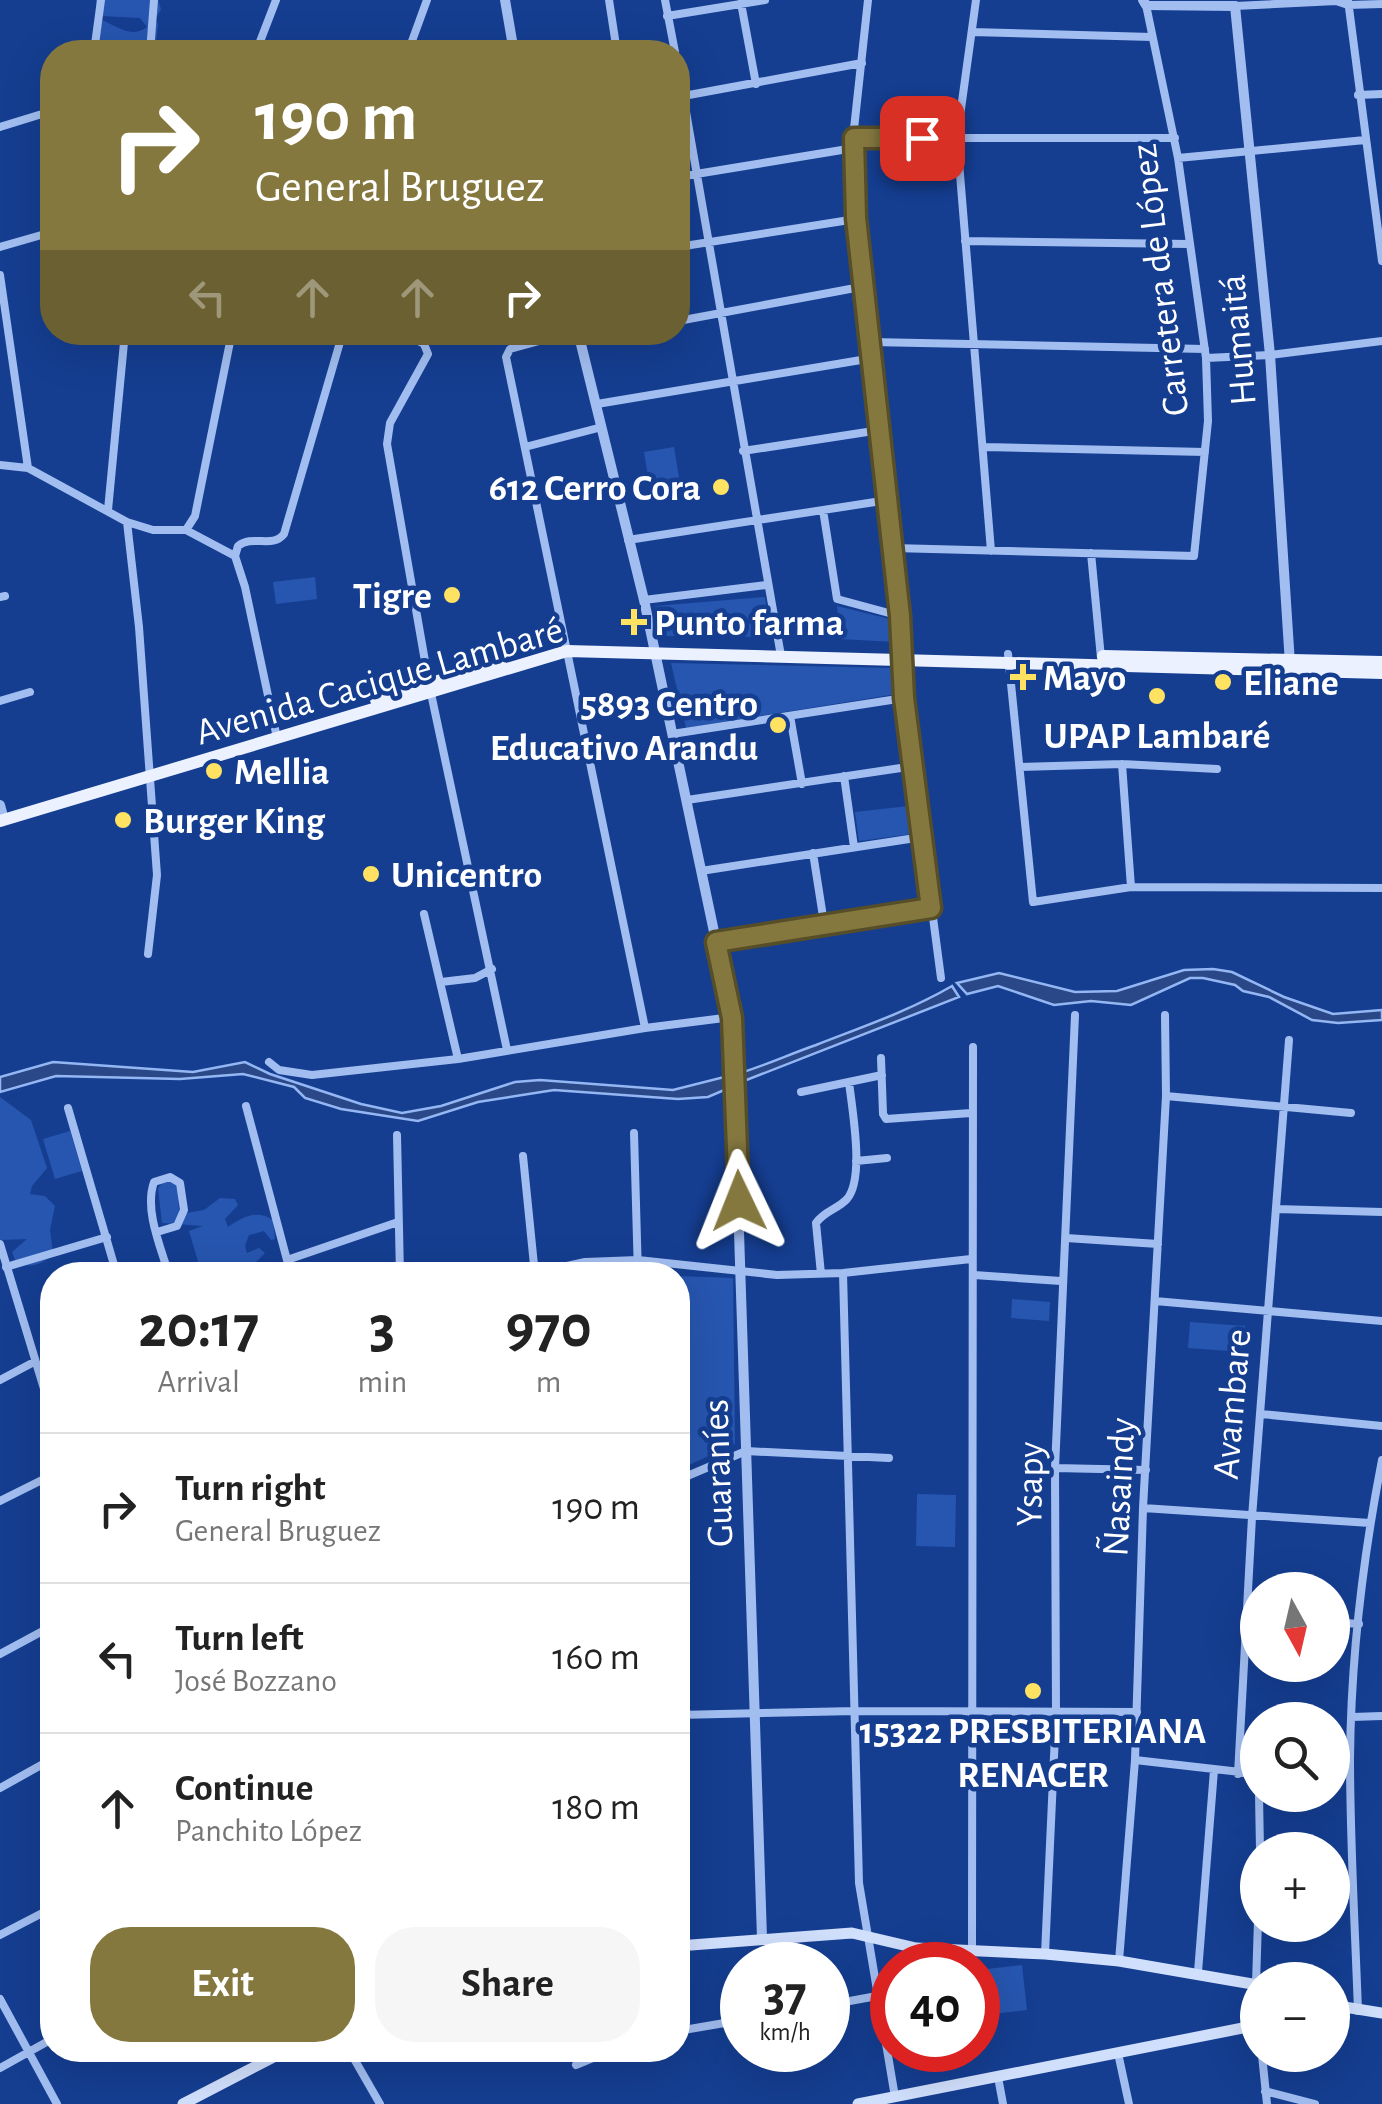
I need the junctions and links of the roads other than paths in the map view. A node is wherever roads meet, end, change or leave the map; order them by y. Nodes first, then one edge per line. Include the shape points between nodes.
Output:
1 (101, 0) edge
2 (154, 0) edge
3 (276, 0) edge
4 (427, 0) edge
5 (505, 0) edge
6 (609, 0) edge
7 (665, 0) edge
8 (764, 0) edge
9 (868, 0) edge
10 (976, 0) edge
11 (1145, 2) edge
12 (1348, 2) edge
13 (1188, 3) edge
14 (741, 4) junction
15 (1382, 4) edge
16 (1236, 6) junction
17 (667, 16) junction
18 (972, 32) junction
19 (1152, 37) junction
20 (96, 40) edge
21 (151, 40) edge
22 (261, 40) edge
23 (412, 40) edge
24 (512, 40) edge
25 (615, 40) edge
26 (672, 40) edge
27 (862, 63) junction
28 (756, 84) junction
29 (1382, 94) edge
30 (690, 95) edge
31 (1358, 95) junction
32 (40, 115) edge
33 (0, 127) edge
34 (690, 138) edge
35 (957, 138) junction
36 (1175, 138) junction
37 (1366, 140) junction
38 (854, 143) junction
39 (1248, 152) junction
40 (1178, 158) junction
41 (698, 174) junction
42 (690, 175) edge
43 (856, 218) junction
44 (40, 235) edge
45 (964, 241) junction
46 (708, 242) junction
47 (1189, 244) junction
48 (690, 245) edge
49 (0, 246) edge
50 (1382, 261) edge
51 (0, 275) edge
52 (866, 286) junction
53 (1, 289) edge
54 (720, 314) junction
55 (690, 319) edge
56 (1382, 341) edge
57 (871, 342) junction
58 (976, 342) junction
59 (124, 345) edge
60 (229, 345) edge
61 (339, 345) edge
62 (425, 345) edge
63 (524, 345) edge
64 (579, 345) edge
65 (1206, 354) junction
66 (1270, 355) junction
67 (873, 358) junction
68 (732, 382) junction
69 (597, 404) junction
70 (602, 427) junction
71 (880, 430) junction
72 (524, 447) junction
73 (985, 447) junction
74 (743, 450) junction
75 (1205, 452) junction
76 (0, 466) edge
77 (28, 468) junction
78 (888, 500) junction
79 (108, 510) junction
80 (823, 510) junction
81 (756, 520) junction
82 (127, 522) junction
83 (186, 530) junction
84 (628, 540) junction
85 (893, 548) junction
86 (991, 551) junction
87 (1090, 554) junction
88 (235, 556) junction
89 (766, 584) junction
90 (644, 600) junction
91 (900, 616) junction
92 (566, 648) junction
93 (654, 649) junction
94 (780, 652) junction
95 (902, 655) junction
96 (1009, 658) junction
97 (1101, 660) junction
98 (1382, 662) edge
99 (1290, 665) junction
100 (1382, 673) edge
101 (430, 688) junction
102 (30, 692) dead end
103 (904, 698) junction
104 (0, 701) edge
105 (790, 716) junction
106 (276, 734) junction
107 (672, 734) junction
108 (1122, 764) junction
109 (914, 766) junction
110 (1020, 767) junction
111 (1217, 769) dead end
112 (148, 773) junction
113 (844, 776) junction
114 (802, 784) junction
115 (687, 800) junction
116 (1, 814) edge
117 (922, 837) junction
118 (854, 846) junction
119 (813, 852) junction
120 (701, 871) junction
121 (1130, 886) junction
122 (1382, 888) edge
123 (931, 908) junction
124 (424, 914) dead end
125 (824, 923) junction
126 (716, 942) junction
127 (148, 954) dead end
128 (492, 970) junction
129 (941, 978) dead end
130 (441, 982) junction
131 (1075, 1015) dead end
132 (1165, 1015) dead end
133 (732, 1018) junction
134 (644, 1028) junction
135 (1288, 1040) dead end
136 (973, 1048) dead end
137 (507, 1050) junction
138 (881, 1058) dead end
139 (458, 1060) junction
140 (269, 1062) dead end
141 (882, 1075) junction
142 (849, 1082) junction
143 (801, 1092) dead end
144 (1166, 1096) junction
145 (246, 1106) dead end
146 (1282, 1106) junction
147 (68, 1108) dead end
148 (972, 1113) junction
149 (1352, 1113) dead end
150 (634, 1133) dead end
151 (397, 1135) dead end
152 (522, 1156) dead end
153 (887, 1158) dead end
154 (856, 1162) junction
155 (1276, 1209) junction
156 (1382, 1212) edge
157 (398, 1222) junction
158 (157, 1232) junction
159 (107, 1237) junction
160 (1066, 1238) junction
161 (0, 1244) edge
162 (1158, 1244) junction
163 (971, 1259) junction
164 (287, 1260) joint
165 (638, 1260) junction
166 (114, 1262) edge
167 (165, 1262) edge
168 (400, 1262) edge
169 (531, 1262) edge
170 (584, 1262) edge
171 (661, 1262) edge
172 (4, 1264) edge
173 (690, 1265) edge
174 (741, 1269) junction
175 (843, 1273) junction
176 (822, 1274) junction
177 (974, 1276) junction
178 (1061, 1281) junction
179 (1155, 1302) junction
180 (1270, 1312) junction
181 (1382, 1322) edge
182 (34, 1362) junction
183 (0, 1380) edge
184 (40, 1380) edge
185 (1261, 1414) junction
186 (1382, 1426) edge
187 (746, 1451) junction
188 (848, 1455) junction
189 (889, 1458) dead end
190 (1382, 1460) edge
191 (1055, 1468) junction
192 (1146, 1470) junction
193 (690, 1475) edge
194 (40, 1481) edge
195 (0, 1501) edge
196 (1143, 1508) junction
197 (1252, 1516) junction
198 (1370, 1523) junction
199 (1249, 1572) edge
200 (1350, 1623) edge
201 (1359, 1624) junction
202 (40, 1632) edge
203 (0, 1654) edge
204 (1243, 1682) edge
205 (856, 1711) junction
206 (972, 1712) junction
207 (1136, 1712) junction
208 (1056, 1713) junction
209 (690, 1715) edge
210 (757, 1715) junction
211 (1382, 1716) edge
212 (1352, 1717) junction
213 (1350, 1758) joint
214 (1135, 1760) junction
215 (40, 1766) edge
216 (1214, 1770) junction
217 (1238, 1774) joint
218 (0, 1788) edge
219 (40, 1914) edge
220 (0, 1935) edge
221 (866, 1936) junction
222 (762, 1938) junction
223 (883, 1942) edge
224 (972, 1942) edge
225 (690, 1945) edge
226 (1000, 1953) edge
227 (1045, 1954) junction
228 (870, 1960) edge
229 (1119, 1961) junction
230 (1198, 1972) junction
231 (1240, 1981) edge
232 (0, 1999) edge
233 (1350, 2010) edge
234 (1358, 2012) junction
235 (1382, 2013) edge
236 (720, 2024) edge
237 (1240, 2028) edge
238 (690, 2029) edge
239 (40, 2046) edge
240 (28, 2052) junction
241 (1118, 2052) junction
242 (264, 2062) edge
243 (357, 2062) edge
244 (583, 2062) edge
245 (576, 2065) dead end
246 (0, 2068) edge
247 (890, 2072) edge
248 (1263, 2072) edge
249 (998, 2077) junction
250 (1265, 2091) junction
251 (895, 2097) junction
252 (57, 2104) edge
253 (183, 2104) edge
254 (380, 2104) edge
255 (858, 2104) edge
256 (1003, 2104) edge
257 (1128, 2104) edge
258 (1266, 2104) edge
259 (1315, 2104) edge

1 - 20 street
2 - 21 street
3 - 22 street
4 - 23 street
5 - 24 street
6 - 25 street
7 - 17 street
8 - 14 street
9 - 27 street
10 - 18 street
11 - 13 street
11 - 19 street, Carretera de López
12 - 15 street
12 - 16 street
12 - 31 street
13 - 16 street
14 - 17 street
14 - 28 street
16 - 39 street, Humaitá
17 - 26 street
18 - 19 street
18 - 35 street
19 - 36 street, Carretera de López
27 - 28 street
27 - 38 street
28 - 30 street
29 - 31 street
31 - 37 street
32 - 33 street
34 - 41 street
35 - 36 street
35 - 38 street
35 - 45 street
36 - 40 street, Carretera de López
37 - 39 street
37 - 50 street
38 - 41 street
38 - 43 street
39 - 40 street
39 - 66 street, Humaitá
40 - 47 street, Carretera de López
41 - 42 street
41 - 46 street
43 - 46 street
43 - 52 street
44 - 49 street
45 - 47 street
45 - 58 street
46 - 48 street
46 - 54 street
47 - 65 street, Carretera de López
51 - 53 street
52 - 54 street
52 - 57 street
53 - 77 street
54 - 55 street
54 - 68 street
56 - 66 street
57 - 58 street
57 - 67 street
58 - 65 street
58 - 73 street
59 - 79 street
60 - 83 street via 195,516
61 - 88 street via 284,534 277,541 244,541
62 - 101 street via 427,358 390,423 386,444
63 - 72 street via 510,348 506,357
64 - 69 street, Guaraníes
65 - 66 street
65 - 75 street, Carretera de López
66 - 99 street, Humaitá
67 - 68 street
67 - 71 street
68 - 69 street
68 - 74 street
69 - 70 street, Guaraníes
70 - 72 street
70 - 84 street, Guaraníes
71 - 74 street
71 - 78 street
72 - 92 street
73 - 75 street
73 - 86 street
74 - 81 street
75 - 87 street, Carretera de López via 1194,556
76 - 77 street
77 - 79 street
78 - 80 street
78 - 85 street
79 - 82 street
80 - 81 street
80 - 91 street via 837,599
81 - 84 street
81 - 89 street
82 - 83 street
82 - 112 street
83 - 88 street
84 - 90 street, Guaraníes
85 - 86 street
85 - 91 street
86 - 87 street
87 - 97 street
88 - 106 street
89 - 90 street
89 - 94 street
90 - 93 street, Guaraníes
91 - 95 street
92 - 93 main road, Avenida Cacique Lambaré
92 - 101 main road, Avenida Cacique Lambaré
92 - 134 street
93 - 94 main road, Avenida Cacique Lambaré
93 - 107 street, Guaraníes
94 - 95 main road, Avenida Cacique Lambaré
95 - 96 main road, Avenida Cacique Lambaré
95 - 103 street
96 - 97 main road, Avenida Cacique Lambaré
96 - 110 street
97 - 99 main road, Avenida Cacique Lambaré
98 - 99 main road, Avenida Cacique Lambaré
99 - 100 main road, Avenida Cacique Lambaré
101 - 106 main road, Avenida Cacique Lambaré
101 - 128 street
102 - 104 street
103 - 105 street
103 - 109 street
105 - 107 street
105 - 114 street
106 - 112 main road, Avenida Cacique Lambaré
107 - 115 street, Guaraníes
108 - 110 street
108 - 111 street
108 - 121 street
109 - 113 street
109 - 117 street
110 - 121 street via 1033,902
112 - 116 main road, Avenida Cacique Lambaré
112 - 127 street via 158,890
113 - 114 street
113 - 118 street
114 - 115 street
115 - 120 street, Guaraníes
117 - 118 street
117 - 123 street
118 - 119 street
119 - 120 street
119 - 125 street
120 - 126 street, Guaraníes
121 - 122 street
123 - 125 street
123 - 129 street
124 - 130 street
125 - 126 street
126 - 133 street, Guaraníes
128 - 130 street
128 - 137 street
130 - 139 street
131 - 160 street, Ysapy
132 - 144 street, Ñasaindy
133 - 134 street
133 - 174 street, Guaraníes
134 - 137 street
135 - 146 street, Avambare
136 - 148 street
137 - 139 street
138 - 141 street
139 - 140 street via 312,1076
141 - 142 street
141 - 148 street via 886,1119
142 - 143 street
142 - 154 street
144 - 146 street
144 - 162 street, Ñasaindy
145 - 164 street
146 - 149 street
146 - 155 street, Avambare
147 - 159 street
148 - 163 street
150 - 165 street
151 - 157 street
152 - 169 street
153 - 154 street
154 - 176 street via 846,1200 816,1223
155 - 156 street
155 - 180 street, Avambare
157 - 164 street
157 - 168 street
158 - 158 street via 151,1190 170,1177 180,1183 184,1210 177,1226
158 - 167 street
159 - 166 street
159 - 172 street
160 - 162 street
160 - 178 street, Ysapy
161 - 172 street
162 - 179 street, Ñasaindy
163 - 175 street
163 - 177 street
165 - 170 street
165 - 171 street
172 - 182 street
173 - 174 street
174 - 176 street
174 - 187 street, Guaraníes
175 - 176 street
175 - 188 street
177 - 178 street
177 - 206 street
178 - 191 street, Ysapy
179 - 180 street
179 - 192 street, Ñasaindy
180 - 181 street
180 - 185 street, Avambare
182 - 183 street
182 - 184 street
185 - 186 street
185 - 197 street, Avambare
187 - 188 street
187 - 193 street
187 - 210 street, Guaraníes
188 - 189 street
188 - 205 street
190 - 198 street
191 - 192 street
191 - 208 street, Ysapy
192 - 196 street, Ñasaindy
194 - 195 street
196 - 197 street
196 - 207 street, Ñasaindy
197 - 198 street
197 - 199 street, Avambare
198 - 201 street
200 - 201 street
201 - 212 street
202 - 203 street
204 - 217 street, Avambare
205 - 206 street
205 - 210 street
205 - 221 street
206 - 208 street
206 - 224 street
207 - 208 street
207 - 214 street, Ñasaindy
208 - 227 street, Ysapy
209 - 210 street
210 - 222 street, Guaraníes
211 - 212 street
212 - 213 street
213 - 234 street
214 - 216 street
214 - 229 street, Ñasaindy
215 - 218 street
216 - 217 street
216 - 230 street
219 - 220 street
221 - 222 main road
221 - 223 main road
221 - 228 street
222 - 225 main road
226 - 227 main road
227 - 229 main road
229 - 230 main road
230 - 231 main road
232 - 240 street
233 - 234 main road
234 - 235 main road
236 - 238 street
237 - 241 main road
239 - 240 street
240 - 246 street
240 - 252 street
241 - 249 main road
241 - 257 street
242 - 253 main road
243 - 254 street
244 - 245 street
247 - 251 street
248 - 250 street
249 - 251 main road
249 - 256 street
250 - 258 street
250 - 259 street
251 - 255 main road

